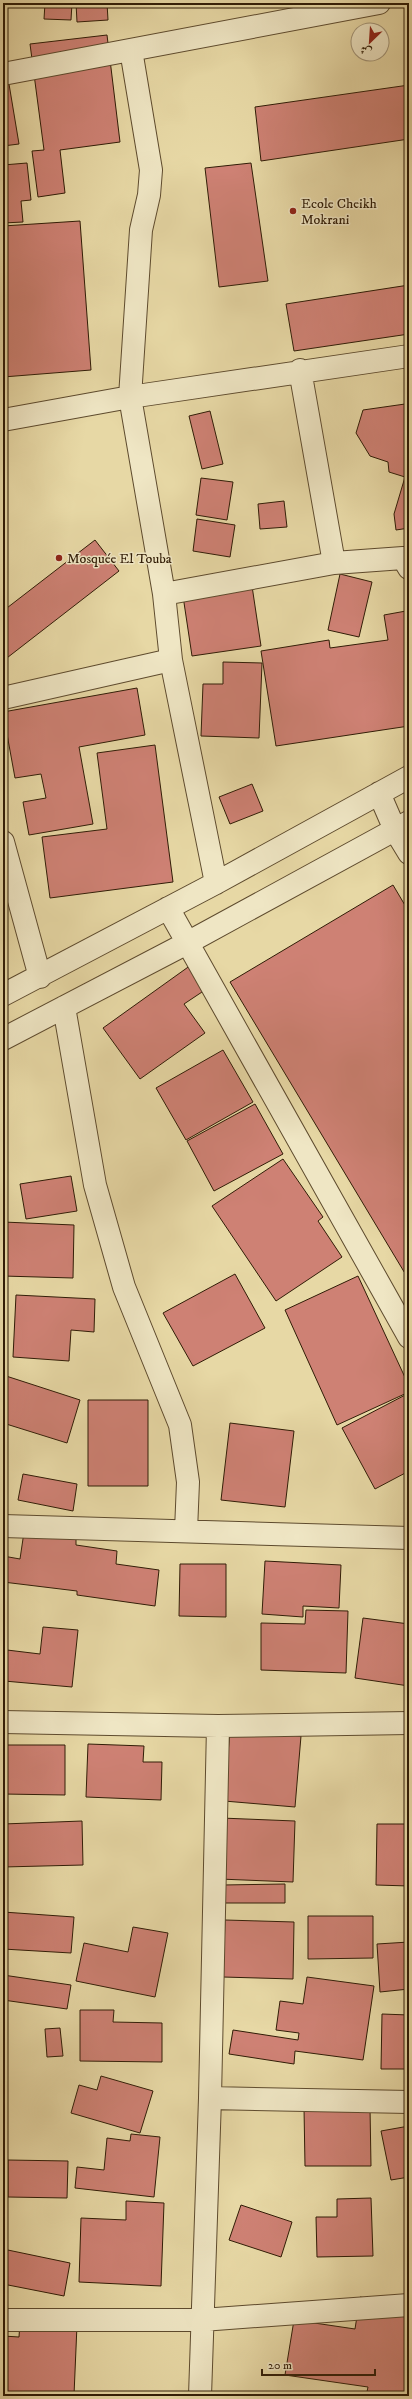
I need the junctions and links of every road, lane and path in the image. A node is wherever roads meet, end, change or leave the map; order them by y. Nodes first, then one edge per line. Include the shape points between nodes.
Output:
1 (379, 3) edge
2 (131, 50) junction
3 (3, 74) edge
4 (409, 356) edge
5 (300, 370) junction
6 (130, 397) junction
7 (3, 420) edge
8 (334, 562) junction
9 (409, 568) edge
10 (164, 594) junction
11 (171, 660) junction
12 (3, 698) edge
13 (409, 777) edge
14 (379, 793) junction
15 (402, 826) edge
16 (3, 842) edge
17 (409, 853) edge
18 (216, 884) junction
19 (168, 908) junction
20 (189, 942) junction
21 (40, 977) junction
22 (3, 995) edge
23 (64, 1007) junction
24 (3, 1039) edge
25 (409, 1337) edge
26 (3, 1526) edge
27 (186, 1531) junction
28 (409, 1538) edge
29 (3, 1722) edge
30 (409, 1723) edge
31 (218, 1726) junction
32 (210, 2098) junction
33 (409, 2102) edge
34 (409, 2305) edge
35 (3, 2320) edge
36 (202, 2320) junction
37 (200, 2396) edge

1 - 2 street
2 - 3 street
2 - 6 street via 151,170 149,195 141,230
4 - 5 street
5 - 6 street
5 - 8 street
6 - 7 street
6 - 10 street
8 - 9 street via 403,558
8 - 10 street
10 - 11 street
11 - 12 street
11 - 18 street
13 - 14 street
14 - 15 street
14 - 18 street
15 - 17 street
15 - 20 street
16 - 21 street
18 - 19 street
19 - 20 street
19 - 21 street
20 - 23 street
20 - 25 street
21 - 22 street
23 - 24 street
23 - 27 street via 97,1193 124,1287 180,1426 188,1482
26 - 27 street
27 - 28 street
29 - 31 street
30 - 31 street
31 - 32 street
32 - 33 street
32 - 36 street
34 - 36 street
35 - 36 street
36 - 37 street

